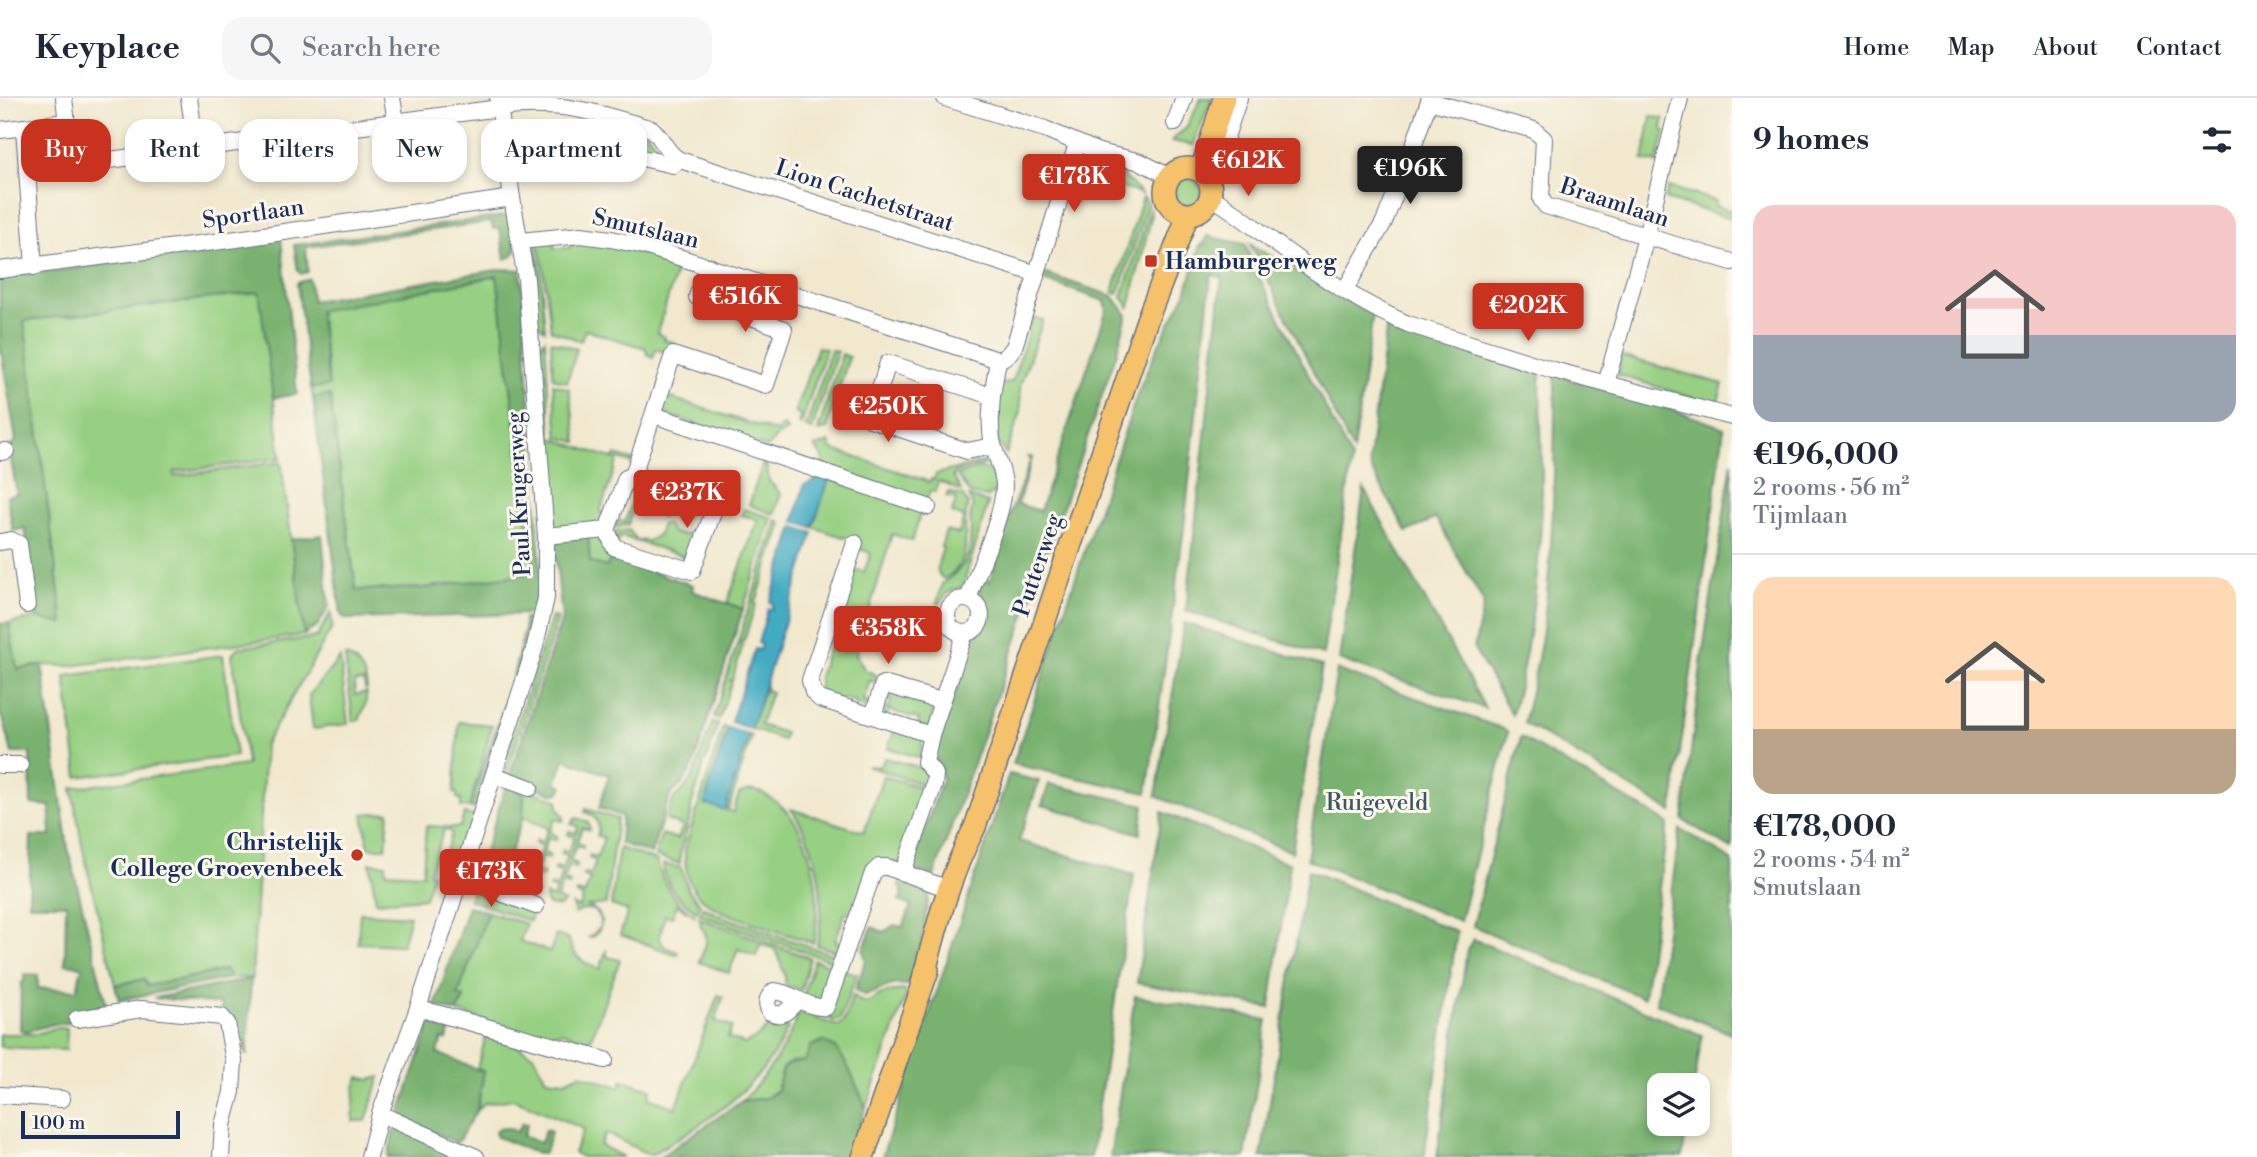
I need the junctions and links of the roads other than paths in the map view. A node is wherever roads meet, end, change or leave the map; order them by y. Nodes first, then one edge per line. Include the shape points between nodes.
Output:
1 (64, 98) edge
2 (189, 98) edge
3 (392, 98) edge
4 (946, 98) edge
5 (1184, 98) edge
6 (1215, 98) edge
7 (1224, 98) edge
8 (1239, 98) edge
9 (1680, 98) edge
10 (1430, 99) edge
11 (499, 103) edge
12 (605, 115) junction
13 (66, 119) edge
14 (192, 119) edge
15 (396, 119) edge
16 (407, 119) edge
17 (1175, 123) dead end
18 (372, 124) edge
19 (21, 128) edge
20 (0, 130) edge
21 (225, 144) edge
22 (1077, 144) junction
23 (1224, 152) dead end
24 (680, 160) junction
25 (1181, 176) junction
26 (29, 182) edge
27 (512, 198) junction
28 (1195, 207) junction
29 (1646, 237) junction
30 (520, 241) junction
31 (1732, 262) edge
32 (709, 266) junction
33 (34, 267) junction
34 (0, 270) edge
35 (1037, 274) junction
36 (1345, 290) junction
37 (998, 360) junction
38 (1606, 384) junction
39 (992, 396) junction
40 (654, 415) junction
41 (1730, 417) edge
42 (993, 446) junction
43 (633, 475) junction
44 (928, 507) dead end
45 (607, 530) junction
46 (546, 536) junction
47 (0, 542) edge
48 (855, 543) dead end
49 (968, 599) junction
50 (27, 605) dead end
51 (965, 633) junction
52 (941, 701) junction
53 (873, 716) junction
54 (931, 735) junction
55 (0, 765) edge
56 (20, 765) dead end
57 (494, 775) junction
58 (530, 788) dead end
59 (975, 827) junction
60 (903, 872) junction
61 (461, 878) junction
62 (949, 889) junction
63 (536, 906) dead end
64 (922, 983) junction
65 (797, 1001) dead end
66 (418, 1007) junction
67 (77, 1019) dead end
68 (604, 1060) dead end
69 (0, 1095) edge
70 (61, 1099) dead end
71 (380, 1114) junction
72 (221, 1157) edge
73 (369, 1157) edge
74 (476, 1157) edge
75 (863, 1157) edge

1 - 13 street
2 - 14 street
3 - 15 street
4 - 22 street via 1045,129
5 - 17 street
6 - 25 main road
7 - 25 main road
8 - 23 street
9 - 29 street
10 - 29 street, Braamlaan via 1534,130 1544,139 1541,199 1546,206
10 - 36 street via 1384,222
11 - 12 street via 554,105
11 - 16 street
11 - 27 street, Paul Krugerweg
12 - 24 street via 652,129
12 - 24 street, Lion Cachetstraat via 611,151 673,165
18 - 21 street
19 - 20 street
22 - 25 street via 1113,156 1126,166
22 - 35 street
24 - 35 street, Lion Cachetstraat
25 - 28 main road via 1167,201
25 - 28 main road via 1211,185
26 - 33 street
27 - 30 street, Paul Krugerweg
27 - 33 street, Sportlaan via 286,239
28 - 36 street via 1260,232
28 - 59 main road, Putterweg via 1147,320
29 - 31 street, Braamlaan
29 - 38 street
30 - 32 street, Smutslaan via 581,235
30 - 46 street, Paul Krugerweg
32 - 37 street, Smutslaan
32 - 40 street via 698,297 784,328 766,385 673,355
33 - 34 street, Sportlaan
35 - 37 street via 1014,347
36 - 38 street via 1426,331
37 - 39 street
38 - 41 street via 1693,413
39 - 42 street
39 - 42 street via 888,363 870,419 967,450
40 - 43 street
40 - 44 street
42 - 49 street via 1002,472 1003,497
43 - 45 street via 626,478
43 - 45 street via 716,504 692,571 614,547
45 - 46 street
46 - 57 street, Paul Krugerweg via 546,598
47 - 50 street via 19,544
48 - 53 street via 810,680 820,699
49 - 51 street via 978,606 981,619 973,631
49 - 51 street via 950,605 946,617 953,630
51 - 52 street
52 - 53 street via 883,684
52 - 54 street
53 - 54 street
54 - 60 street via 926,762 935,774 934,785
55 - 56 street
57 - 58 street
57 - 61 street, Paul Krugerweg
59 - 62 main road, Putterweg
59 - 64 main road, Putterweg via 959,893
60 - 62 street
60 - 65 street via 879,867 873,873 826,1007
61 - 63 street
61 - 66 street, Paul Krugerweg
62 - 64 main road, Putterweg
64 - 75 main road, Putterweg
66 - 68 street
66 - 71 street, Paul Krugerweg
67 - 72 street via 142,1009 222,1017 234,1061
69 - 70 street
71 - 73 street, Paul Krugerweg
71 - 74 street

